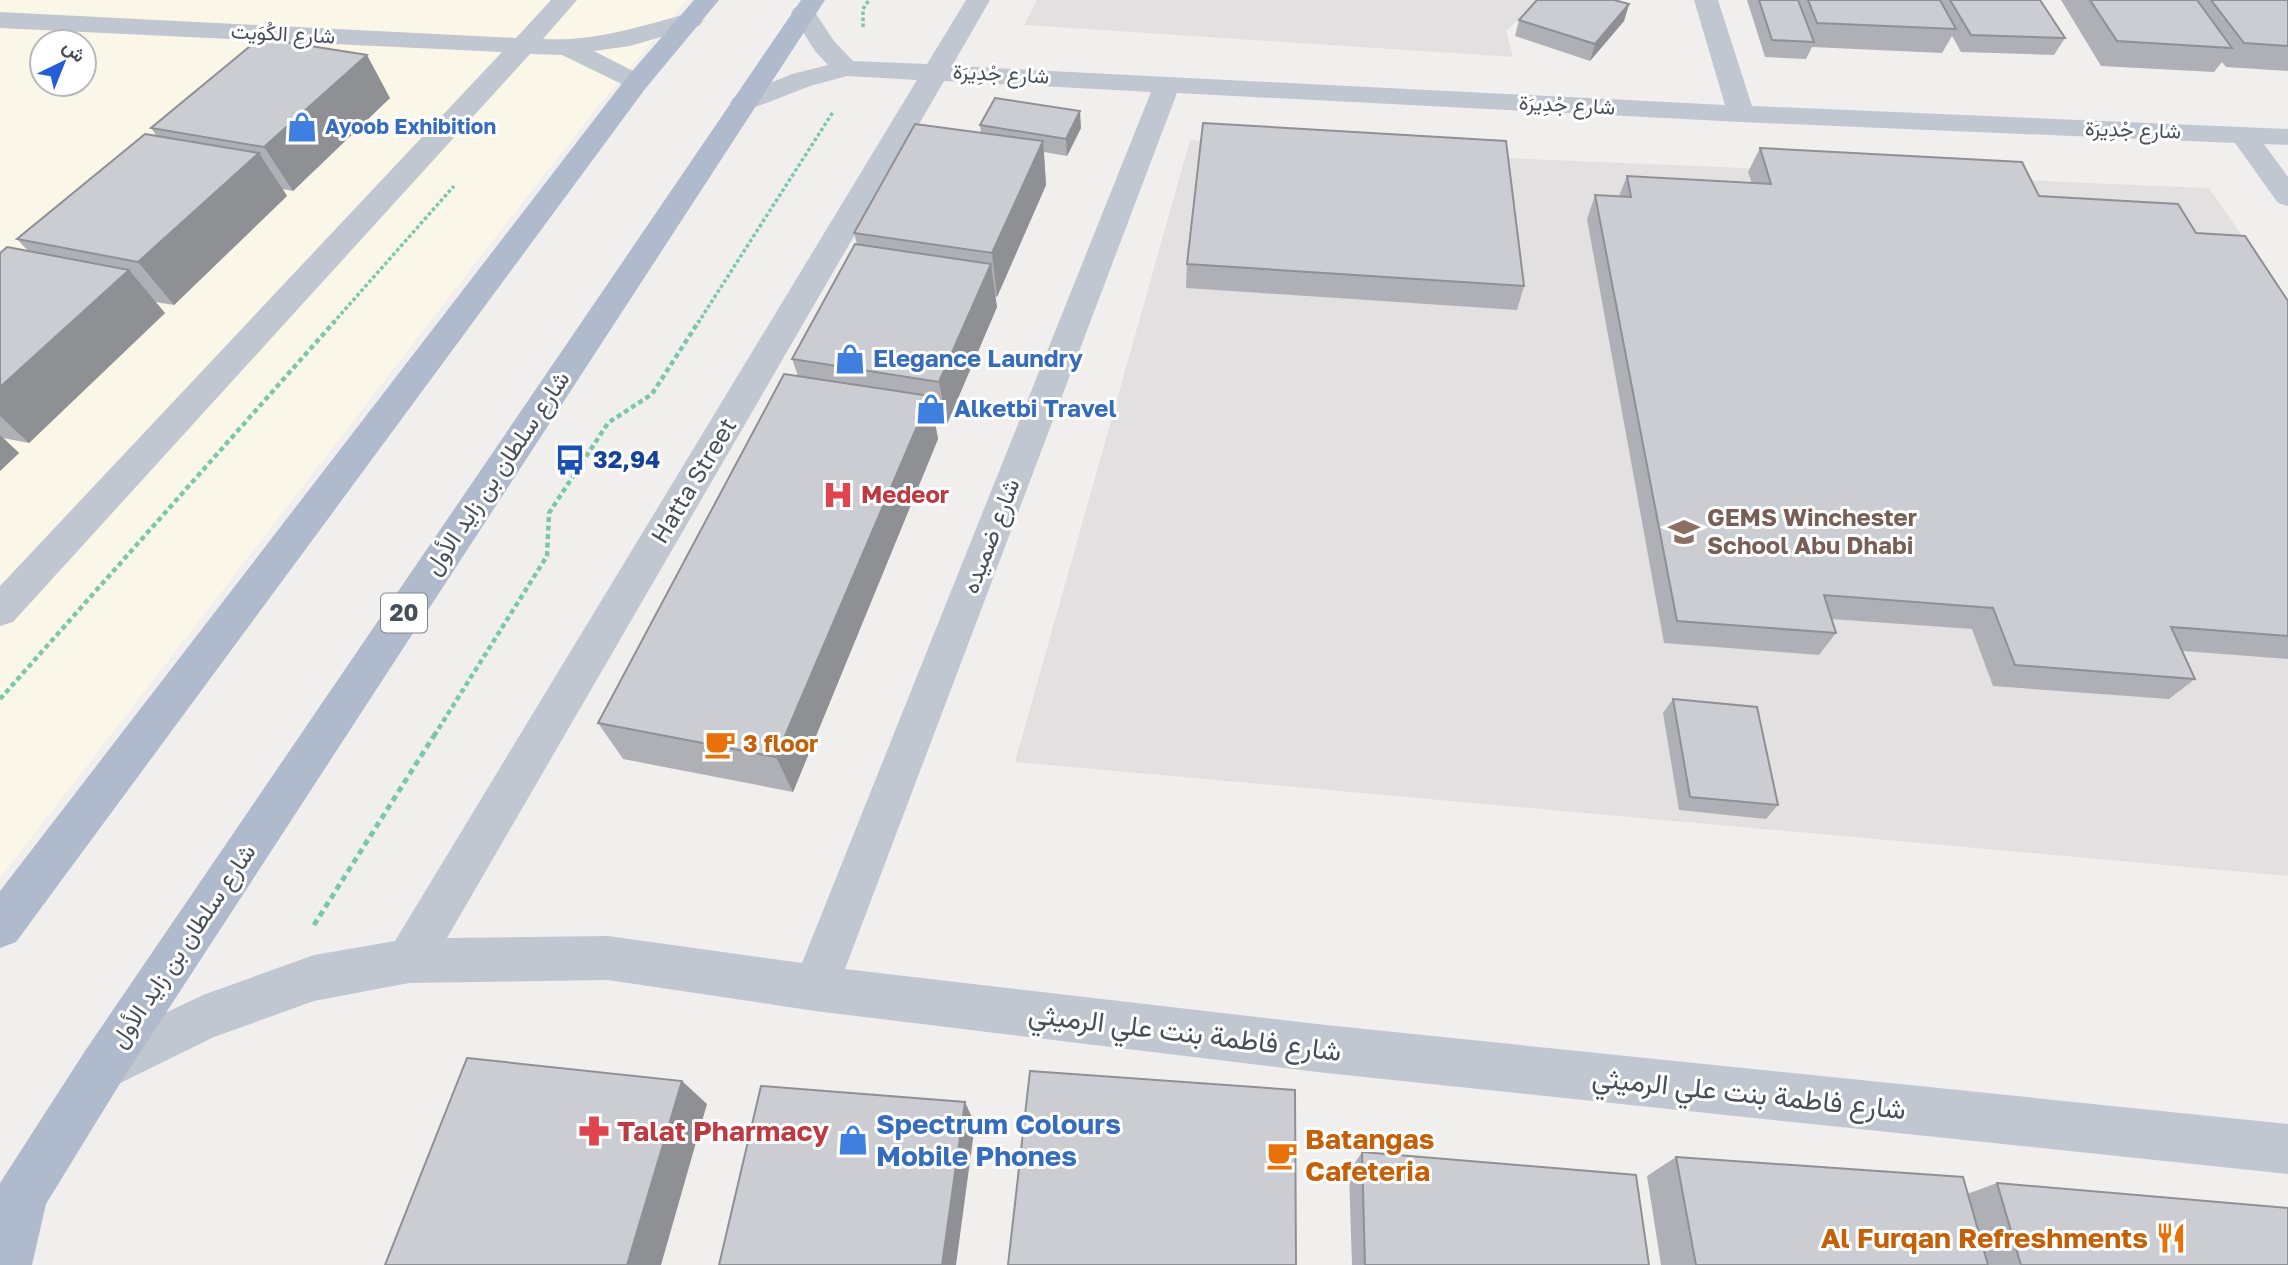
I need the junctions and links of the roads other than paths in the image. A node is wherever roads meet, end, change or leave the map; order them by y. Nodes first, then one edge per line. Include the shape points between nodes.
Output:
1 (565, 0) edge
2 (978, 0) edge
3 (1706, 0) edge
4 (808, 7) edge
5 (698, 10) edge
6 (0, 20) edge
7 (288, 34) junction
8 (521, 46) junction
9 (567, 48) junction
10 (260, 58) edge
11 (846, 68) junction
12 (937, 70) junction
13 (636, 83) junction
14 (1167, 84) junction
15 (743, 104) junction
16 (1741, 114) junction
17 (2243, 135) junction
18 (2288, 137) edge
19 (2288, 197) edge
20 (0, 611) edge
21 (0, 927) edge
22 (409, 961) junction
23 (815, 988) junction
24 (102, 1068) junction
25 (2288, 1149) edge
26 (26, 1186) junction
27 (0, 1230) edge
28 (6, 1265) edge

1 - 8 street
2 - 12 street, Hatta Street
3 - 16 street
4 - 11 street via 824,46
4 - 15 main road, شارع سلطان بن زايد الأول / 20
5 - 9 street, شارع الكُوَيت via 630,38
5 - 13 main road
6 - 7 street, شارع الكُوَيت
7 - 8 street, شارع الكُوَيت
7 - 10 street
8 - 9 street, شارع الكُوَيت
8 - 20 street
9 - 13 street, شارع الكُوَيت
11 - 12 street, شارع جْدِيرَة
11 - 15 street, شارع جْدِيرَة via 801,80
12 - 14 street, شارع جْدِيرَة
12 - 22 street, Hatta Street
13 - 21 main road
14 - 16 street, شارع جْدِيرَة
14 - 23 street, شارع ضميده
15 - 24 main road, شارع سلطان بن زايد الأول / 20
16 - 17 street, شارع جْدِيرَة
17 - 18 street, شارع جْدِيرَة
17 - 19 street
22 - 23 street, شارع فاطمة بنت علي الرميثي via 608,958
22 - 24 street, شارع فاطمة بنت علي الرميثي via 314,978 203,1018
23 - 25 street, شارع فاطمة بنت علي الرميثي via 1326,1049
24 - 26 main road, شارع سلطان بن زايد الأول / 20
26 - 27 main road, شارع سلطان بن زايد الأول / 20
26 - 28 main road

